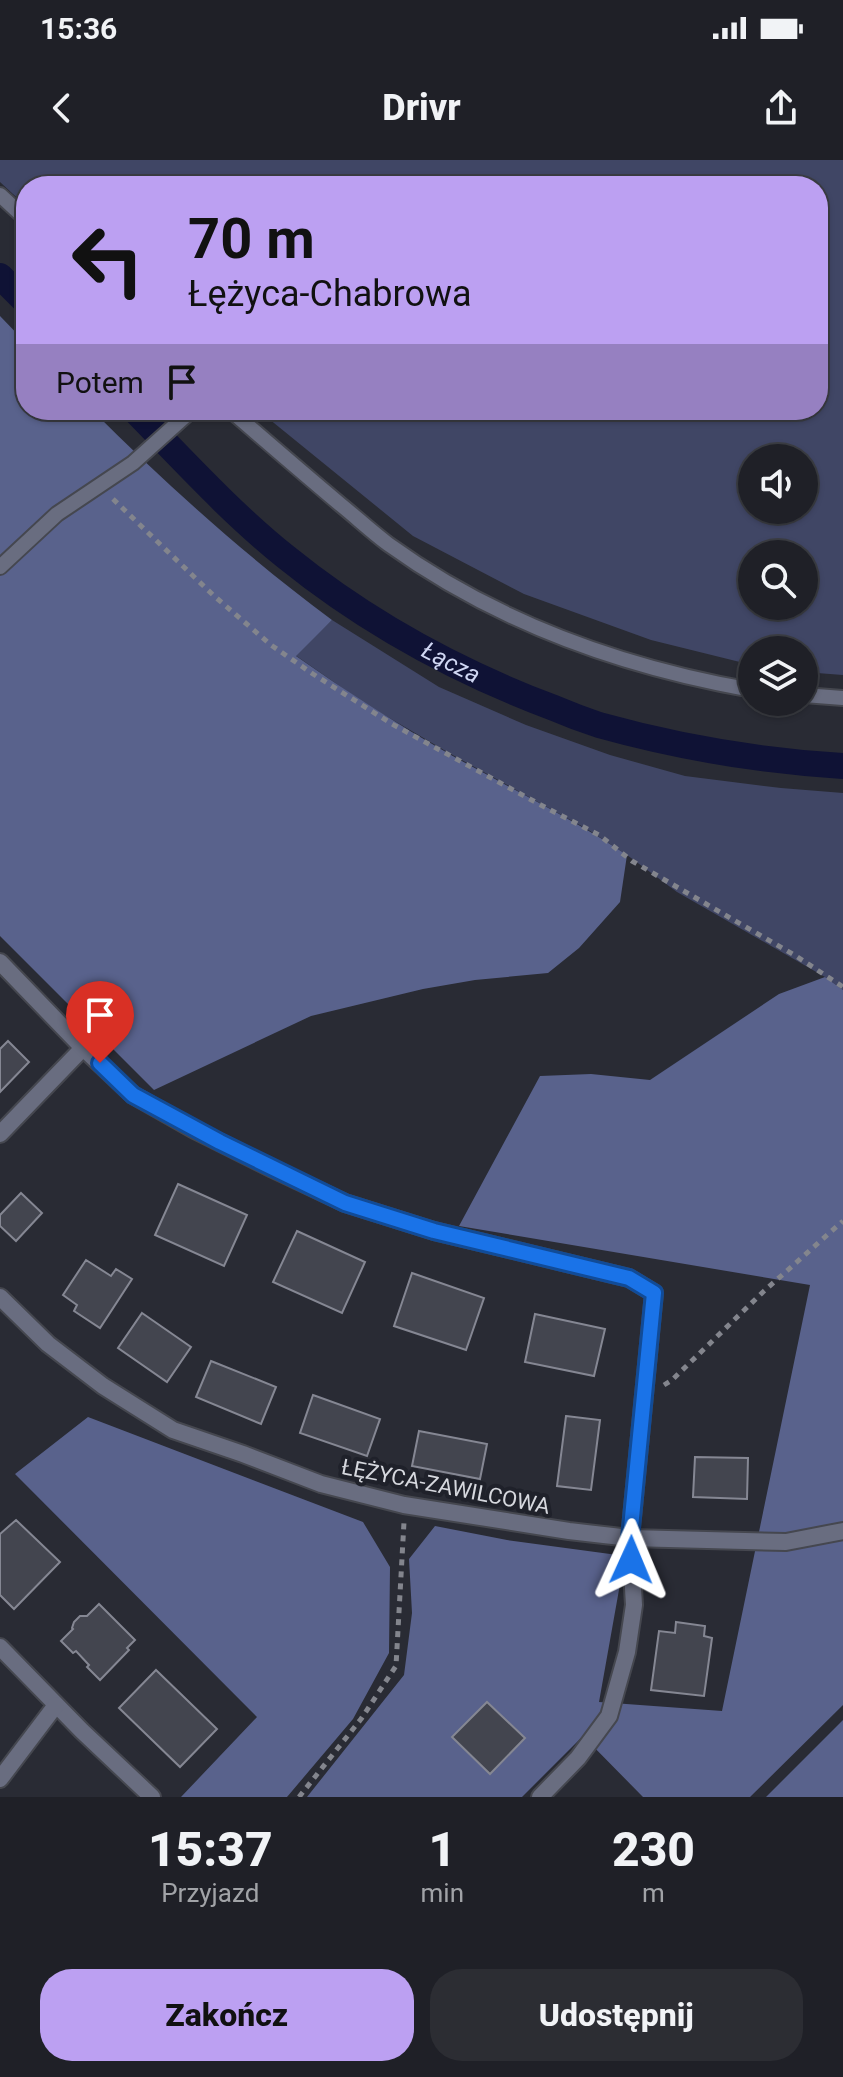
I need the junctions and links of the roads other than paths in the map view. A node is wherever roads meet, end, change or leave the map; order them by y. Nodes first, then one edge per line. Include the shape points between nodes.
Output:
1 (0, 195) edge
2 (16, 210) edge
3 (181, 420) edge
4 (242, 420) edge
5 (0, 567) edge
6 (738, 687) edge
7 (818, 696) edge
8 (843, 698) edge
9 (0, 962) edge
10 (83, 1048) junction
11 (0, 1134) edge
12 (0, 1297) edge
13 (843, 1531) edge
14 (630, 1538) junction
15 (0, 1647) edge
16 (56, 1705) junction
17 (0, 1779) edge
18 (152, 1797) edge
19 (540, 1797) edge

1 - 2 lane
3 - 5 lane via 133,463 57,514
4 - 6 lane via 388,544 466,593 579,646
7 - 8 lane
9 - 10 street
10 - 11 street
10 - 14 street via 133,1095 345,1203 434,1231 629,1278 654,1293
12 - 14 street, ŁĘŻYCA-ZAWILCOWA via 70,1361 173,1430 321,1484 404,1505
13 - 14 street, ŁĘŻYCA-ZAWILCOWA via 786,1542
14 - 19 street via 634,1605 609,1716
15 - 16 street
16 - 17 street
16 - 18 street

